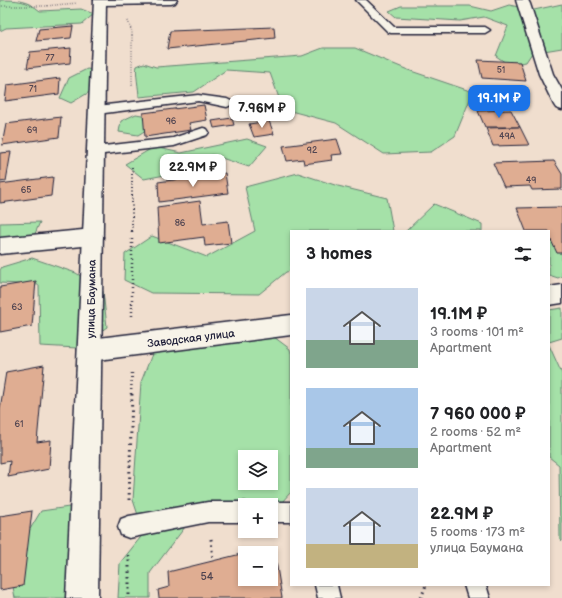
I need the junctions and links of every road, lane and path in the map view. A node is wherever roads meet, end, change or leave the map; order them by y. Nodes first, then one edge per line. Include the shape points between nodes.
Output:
1 (171, 0) edge
2 (361, 0) edge
3 (522, 0) edge
4 (100, 1) edge
5 (125, 1) edge
6 (0, 6) edge
7 (485, 30) dead end
8 (227, 103) dead end
9 (562, 105) edge
10 (132, 106) junction
11 (97, 110) junction
12 (203, 132) dead end
13 (131, 147) junction
14 (96, 151) junction
15 (93, 237) junction
16 (0, 246) edge
17 (562, 294) edge
18 (550, 296) edge
19 (290, 325) edge
20 (132, 345) junction
21 (90, 350) junction
22 (238, 512) edge
23 (278, 512) edge
24 (290, 512) edge
25 (129, 527) junction
26 (326, 586) edge
27 (426, 586) edge
28 (475, 586) edge
29 (82, 598) edge
30 (129, 598) edge
31 (329, 598) edge
32 (421, 598) edge
33 (479, 598) edge

1 - 5 street
2 - 7 lane via 391,30
3 - 9 street via 546,74
4 - 5 street
4 - 6 path via 45,6
4 - 11 street, улица Баумана
5 - 10 path via 125,15 132,32
8 - 10 lane via 198,98
10 - 11 lane
11 - 14 street, улица Баумана
12 - 13 lane via 174,142
13 - 14 lane
13 - 20 path
14 - 15 street, улица Баумана
15 - 16 street
15 - 21 street, улица Баумана
17 - 18 street
19 - 20 street, Заводская улица
20 - 21 street, Заводская улица
20 - 25 path
21 - 29 street, улица Баумана
22 - 25 lane via 208,512
23 - 24 lane
25 - 30 path
26 - 31 lane
27 - 32 path
28 - 33 lane

